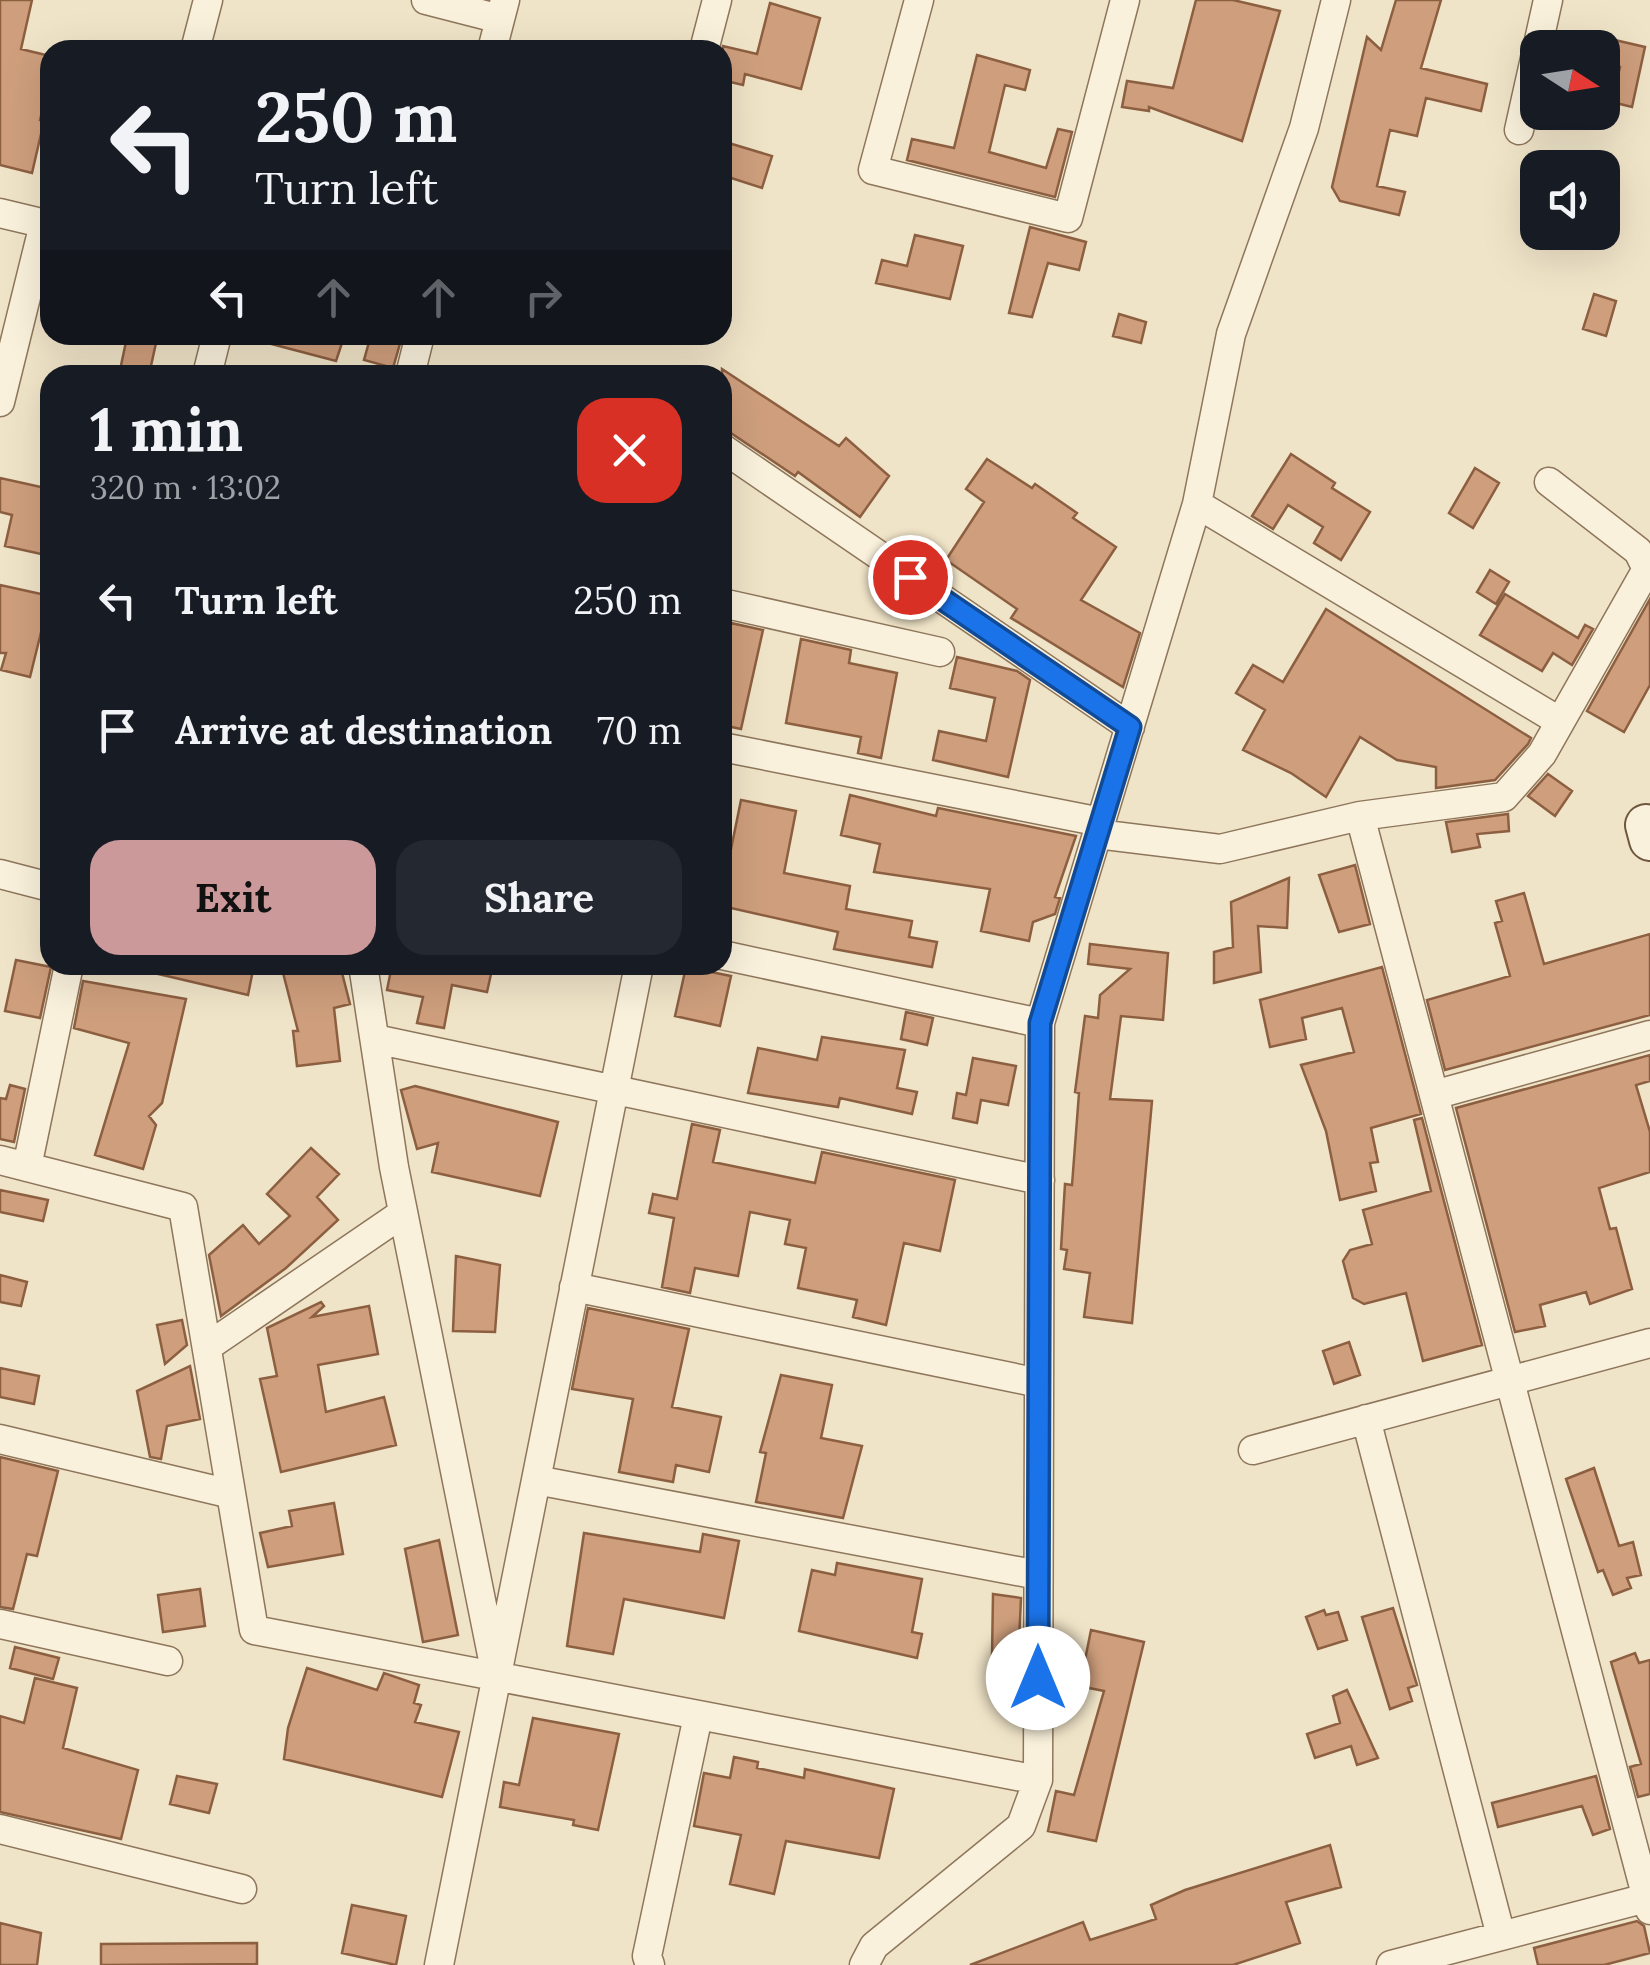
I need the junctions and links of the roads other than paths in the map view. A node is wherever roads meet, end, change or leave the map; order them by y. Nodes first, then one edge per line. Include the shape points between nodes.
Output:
1 (208, 0) edge
2 (426, 0) edge
3 (717, 0) edge
4 (919, 0) edge
5 (1125, 0) edge
6 (1336, 0) edge
7 (1548, 0) edge
8 (502, 10) edge
9 (198, 40) edge
10 (494, 40) edge
11 (707, 40) edge
12 (1519, 130) dead end
13 (0, 212) edge
14 (40, 223) edge
15 (40, 251) edge
16 (0, 402) edge
17 (732, 455) edge
18 (1549, 482) dead end
19 (1197, 504) junction
20 (732, 605) edge
21 (940, 652) dead end
22 (1559, 721) junction
23 (1130, 727) junction
24 (732, 749) edge
25 (1360, 816) junction
26 (1099, 828) junction
27 (0, 874) edge
28 (40, 884) edge
29 (732, 957) edge
30 (66, 975) edge
31 (365, 975) edge
32 (638, 975) edge
33 (1040, 1023) junction
34 (1650, 1035) edge
35 (375, 1040) junction
36 (614, 1090) junction
37 (1434, 1095) junction
38 (13, 1163) edge
39 (1040, 1180) junction
40 (403, 1213) junction
41 (574, 1287) junction
42 (1650, 1343) edge
43 (206, 1347) junction
44 (1510, 1381) junction
45 (1039, 1383) junction
46 (1366, 1419) junction
47 (0, 1439) edge
48 (1253, 1450) dead end
49 (536, 1480) junction
50 (231, 1494) junction
51 (1038, 1575) junction
52 (0, 1624) edge
53 (168, 1661) dead end
54 (496, 1676) junction
55 (698, 1716) junction
56 (1038, 1780) junction
57 (0, 1829) edge
58 (242, 1888) dead end
59 (1649, 1901) edge
60 (1501, 1936) junction
61 (438, 1965) edge
62 (650, 1965) edge
63 (864, 1965) edge
64 (1391, 1965) edge

1 - 9 street
2 - 8 street
3 - 11 street
4 - 5 street via 873,170 1068,218
6 - 19 street via 1304,128 1232,334
7 - 12 street
8 - 10 street
13 - 14 street
15 - 16 street
17 - 23 street
18 - 22 street via 1638,550 1647,569
19 - 22 street
19 - 23 street
20 - 21 street
22 - 25 street via 1542,754 1504,797
23 - 26 street
24 - 26 street
25 - 26 street via 1220,848
25 - 37 street
26 - 33 street
27 - 28 street
29 - 33 street
30 - 38 street
31 - 35 street
32 - 36 street
33 - 39 street
34 - 37 street
35 - 36 street
35 - 40 street
36 - 39 street
36 - 41 street
37 - 44 street
38 - 43 street via 184,1207
39 - 45 street
40 - 43 street
40 - 54 street
41 - 45 street
41 - 49 street
42 - 44 street
43 - 50 street
44 - 46 street
44 - 59 street
45 - 51 street
46 - 48 street
46 - 60 street
47 - 50 street
49 - 51 street
49 - 54 street
50 - 54 street via 254,1630
51 - 56 street
52 - 53 street
54 - 55 street
54 - 61 street
55 - 56 street
55 - 62 street
56 - 63 street via 1020,1826 874,1946
57 - 58 street
59 - 60 street
60 - 64 street

